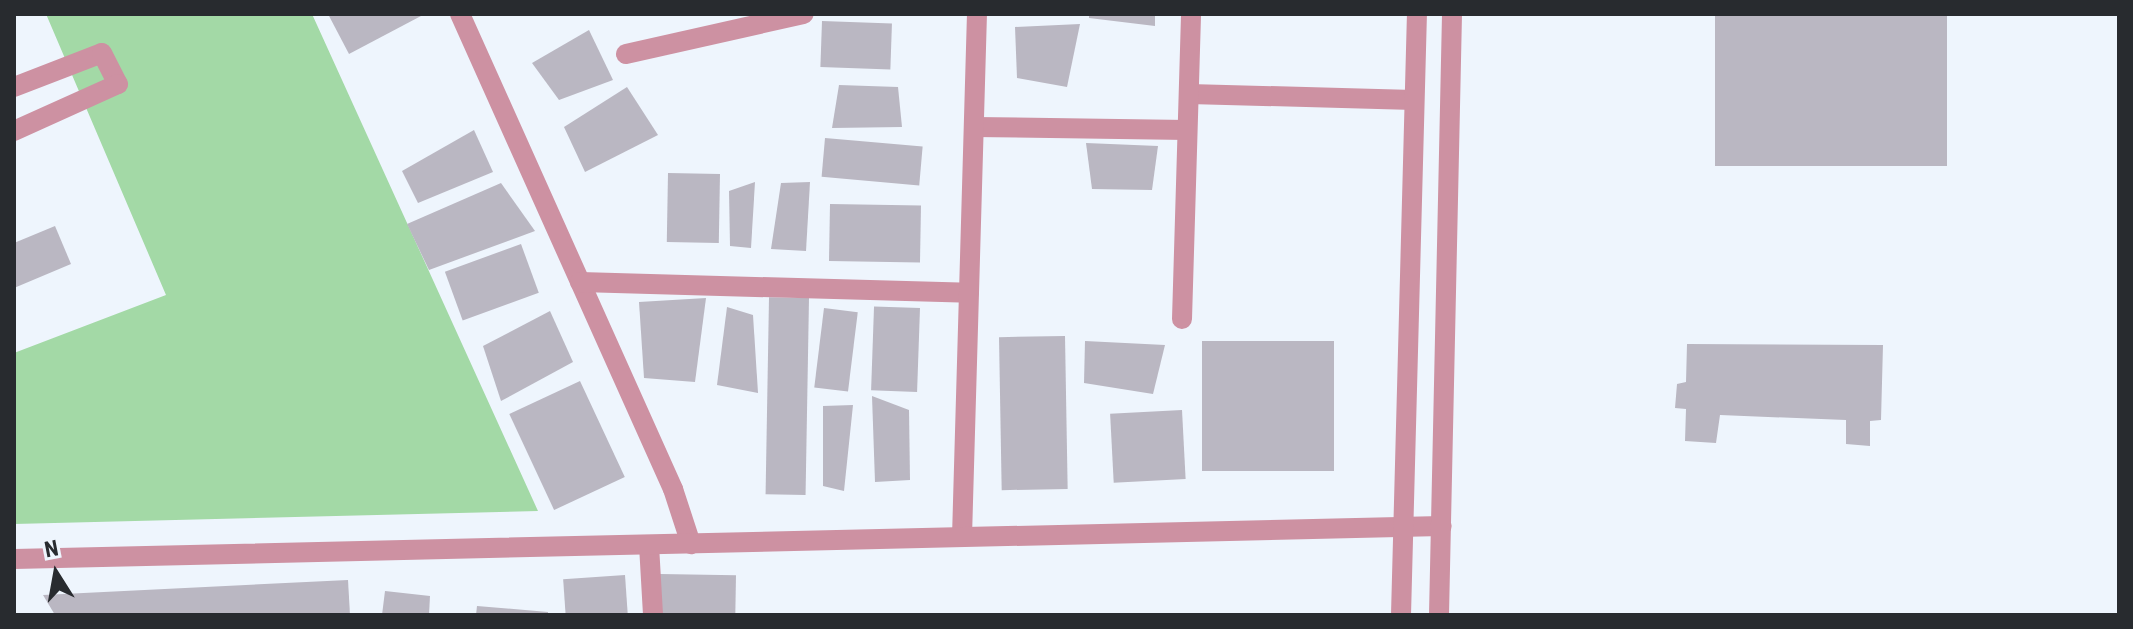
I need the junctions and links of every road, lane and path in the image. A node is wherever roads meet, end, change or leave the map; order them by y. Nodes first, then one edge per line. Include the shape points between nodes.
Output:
1 (460, 14) edge
2 (804, 14) edge
3 (977, 14) edge
4 (1191, 14) edge
5 (1417, 14) edge
6 (1452, 14) edge
7 (626, 54) dead end
8 (14, 87) edge
9 (1189, 94) junction
10 (1414, 100) junction
11 (974, 127) junction
12 (1187, 130) junction
13 (14, 131) edge
14 (580, 282) junction
15 (969, 293) junction
16 (1182, 319) dead end
17 (1442, 526) junction
18 (1403, 527) junction
19 (962, 537) junction
20 (691, 544) junction
21 (649, 545) junction
22 (14, 559) edge
23 (653, 615) edge
24 (1401, 615) edge
25 (1439, 615) edge

1 - 14 street
2 - 7 street
3 - 11 street
4 - 9 street
5 - 10 street
6 - 17 street
8 - 13 street via 102,53 118,84
9 - 10 street
9 - 12 street
10 - 18 street
11 - 12 street
11 - 15 street
12 - 16 street
14 - 15 street
14 - 20 street via 673,489
15 - 19 street
17 - 18 street
17 - 25 street
18 - 19 street
18 - 24 street
19 - 20 street
20 - 21 street
21 - 22 street
21 - 23 street

